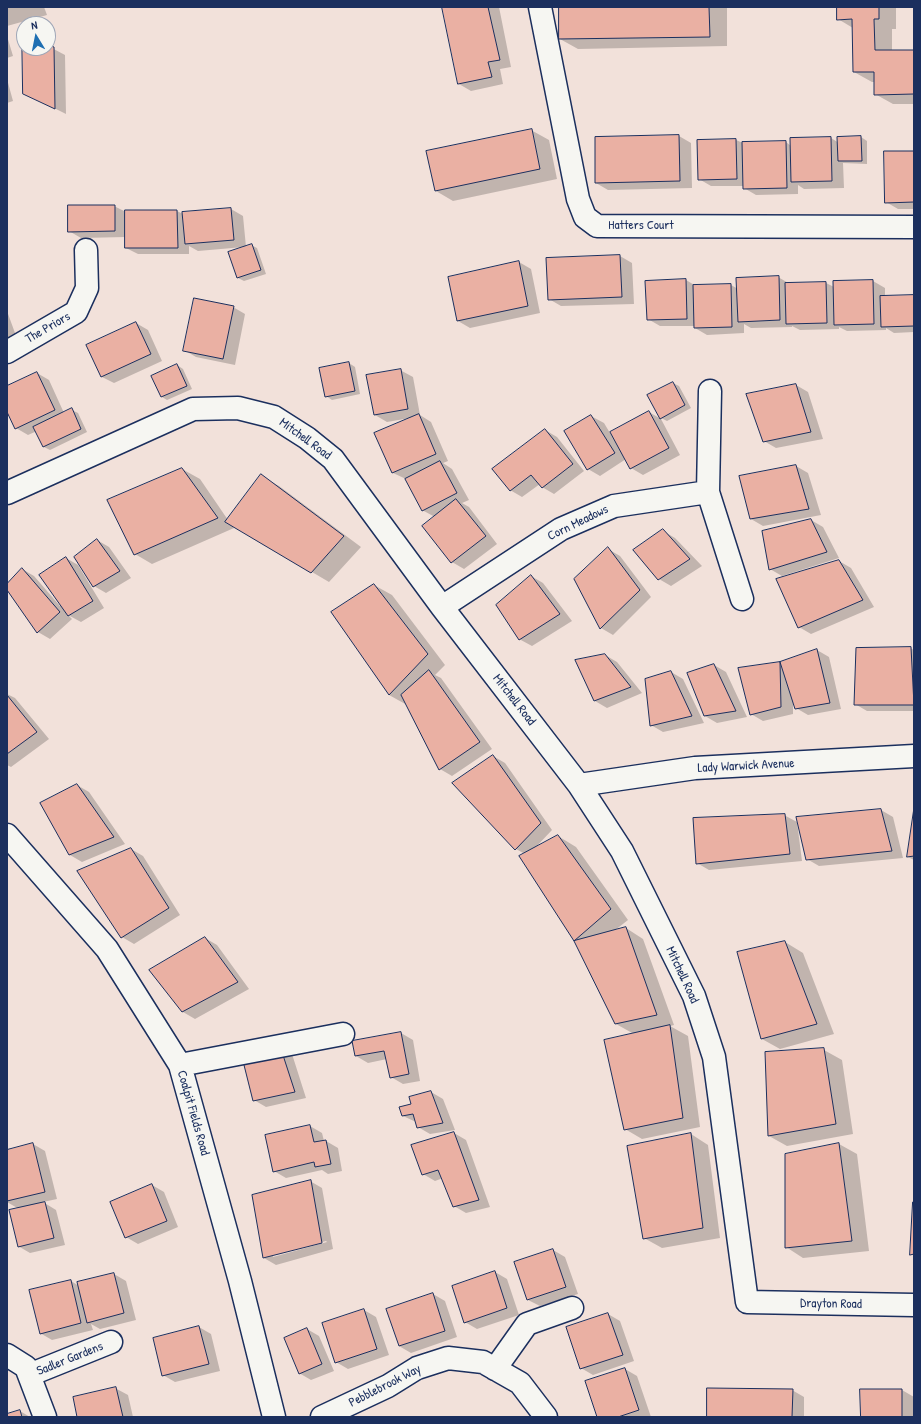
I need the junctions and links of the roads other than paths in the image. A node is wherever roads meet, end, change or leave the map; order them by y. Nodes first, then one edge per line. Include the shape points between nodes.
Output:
1 (540, 7) edge
2 (914, 227) edge
3 (86, 250) dead end
4 (7, 352) edge
5 (710, 391) dead end
6 (708, 492) junction
7 (7, 493) edge
8 (742, 599) dead end
9 (442, 607) junction
10 (914, 756) edge
11 (579, 785) junction
12 (7, 835) edge
13 (343, 1034) dead end
14 (180, 1065) junction
15 (747, 1302) joint
16 (914, 1305) edge
17 (572, 1308) dead end
18 (111, 1342) dead end
19 (7, 1355) edge
20 (495, 1369) junction
21 (29, 1376) junction
22 (45, 1417) edge
23 (274, 1417) edge
24 (322, 1417) edge
25 (546, 1417) edge

1 - 2 street, Hatters Court via 578,199 585,217 597,226
3 - 4 street, The Priors via 87,288 76,312
5 - 6 street
6 - 8 street
6 - 9 street, Corn Meadows via 614,506 574,523
7 - 9 street, Mitchell Road via 193,409 238,408 274,417 307,438 333,459
9 - 11 street, Mitchell Road
10 - 11 street, Lady Warwick Avenue via 695,768
11 - 15 street, Mitchell Road via 622,851 694,996 714,1057
12 - 14 street, Coalpit Fields Road via 107,949
13 - 14 street
14 - 23 street, Coalpit Fields Road via 240,1281
15 - 16 street, Drayton Road
17 - 20 street via 527,1324
18 - 21 street, Sadler Gardens
19 - 21 street, Sadler Gardens via 26,1367
20 - 24 street, Pebblebrook Way via 483,1362 448,1358 417,1368 388,1386
20 - 25 street, Pebblebrook Way via 520,1383
21 - 22 street, Sadler Gardens

